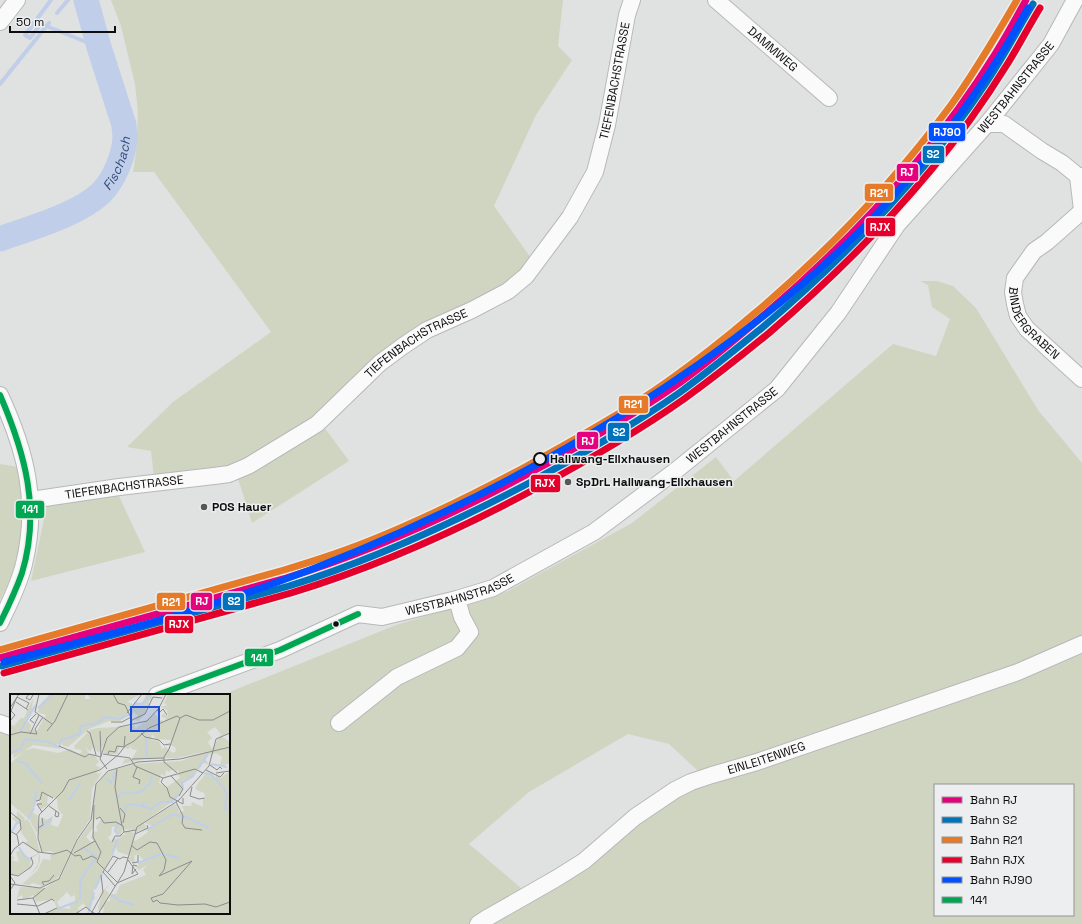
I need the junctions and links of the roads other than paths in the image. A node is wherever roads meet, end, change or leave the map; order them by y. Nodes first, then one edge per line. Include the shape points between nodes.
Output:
1 (18, 0) edge
2 (632, 0) edge
3 (716, 0) edge
4 (1075, 0) edge
5 (0, 22) edge
6 (829, 98) dead end
7 (987, 124) junction
8 (1080, 176) edge
9 (1082, 211) edge
10 (1082, 379) edge
11 (0, 395) edge
12 (30, 500) junction
13 (457, 599) junction
14 (0, 623) edge
15 (1082, 644) edge
16 (160, 694) edge
17 (0, 723) edge
18 (339, 723) dead end
19 (10, 727) edge
20 (478, 924) edge

1 - 5 street
2 - 12 street, TIEFENBACHSTRASSE via 595,172 570,217 526,276 508,291 426,330 380,363 317,424 248,466 229,474
3 - 6 street, DAMMWEG
4 - 7 street, WESTBAHNSTRASSE via 1051,44
7 - 8 street via 1004,124
7 - 13 street, WESTBAHNSTRASSE via 897,225 838,313 777,389 594,532 493,588
8 - 9 street, BINDERGRABEN
9 - 10 street, BINDERGRABEN via 1034,251 1015,278 1013,292 1018,316 1027,329
11 - 12 street via 22,454
12 - 14 street via 30,527 24,564 17,587
13 - 16 street, WESTBAHNSTRASSE via 382,617 358,614 280,650
13 - 18 street via 470,632 457,648 397,677
15 - 20 street, EINLEITENWEG via 1018,672 757,762 691,782 636,817 584,861
17 - 19 street

